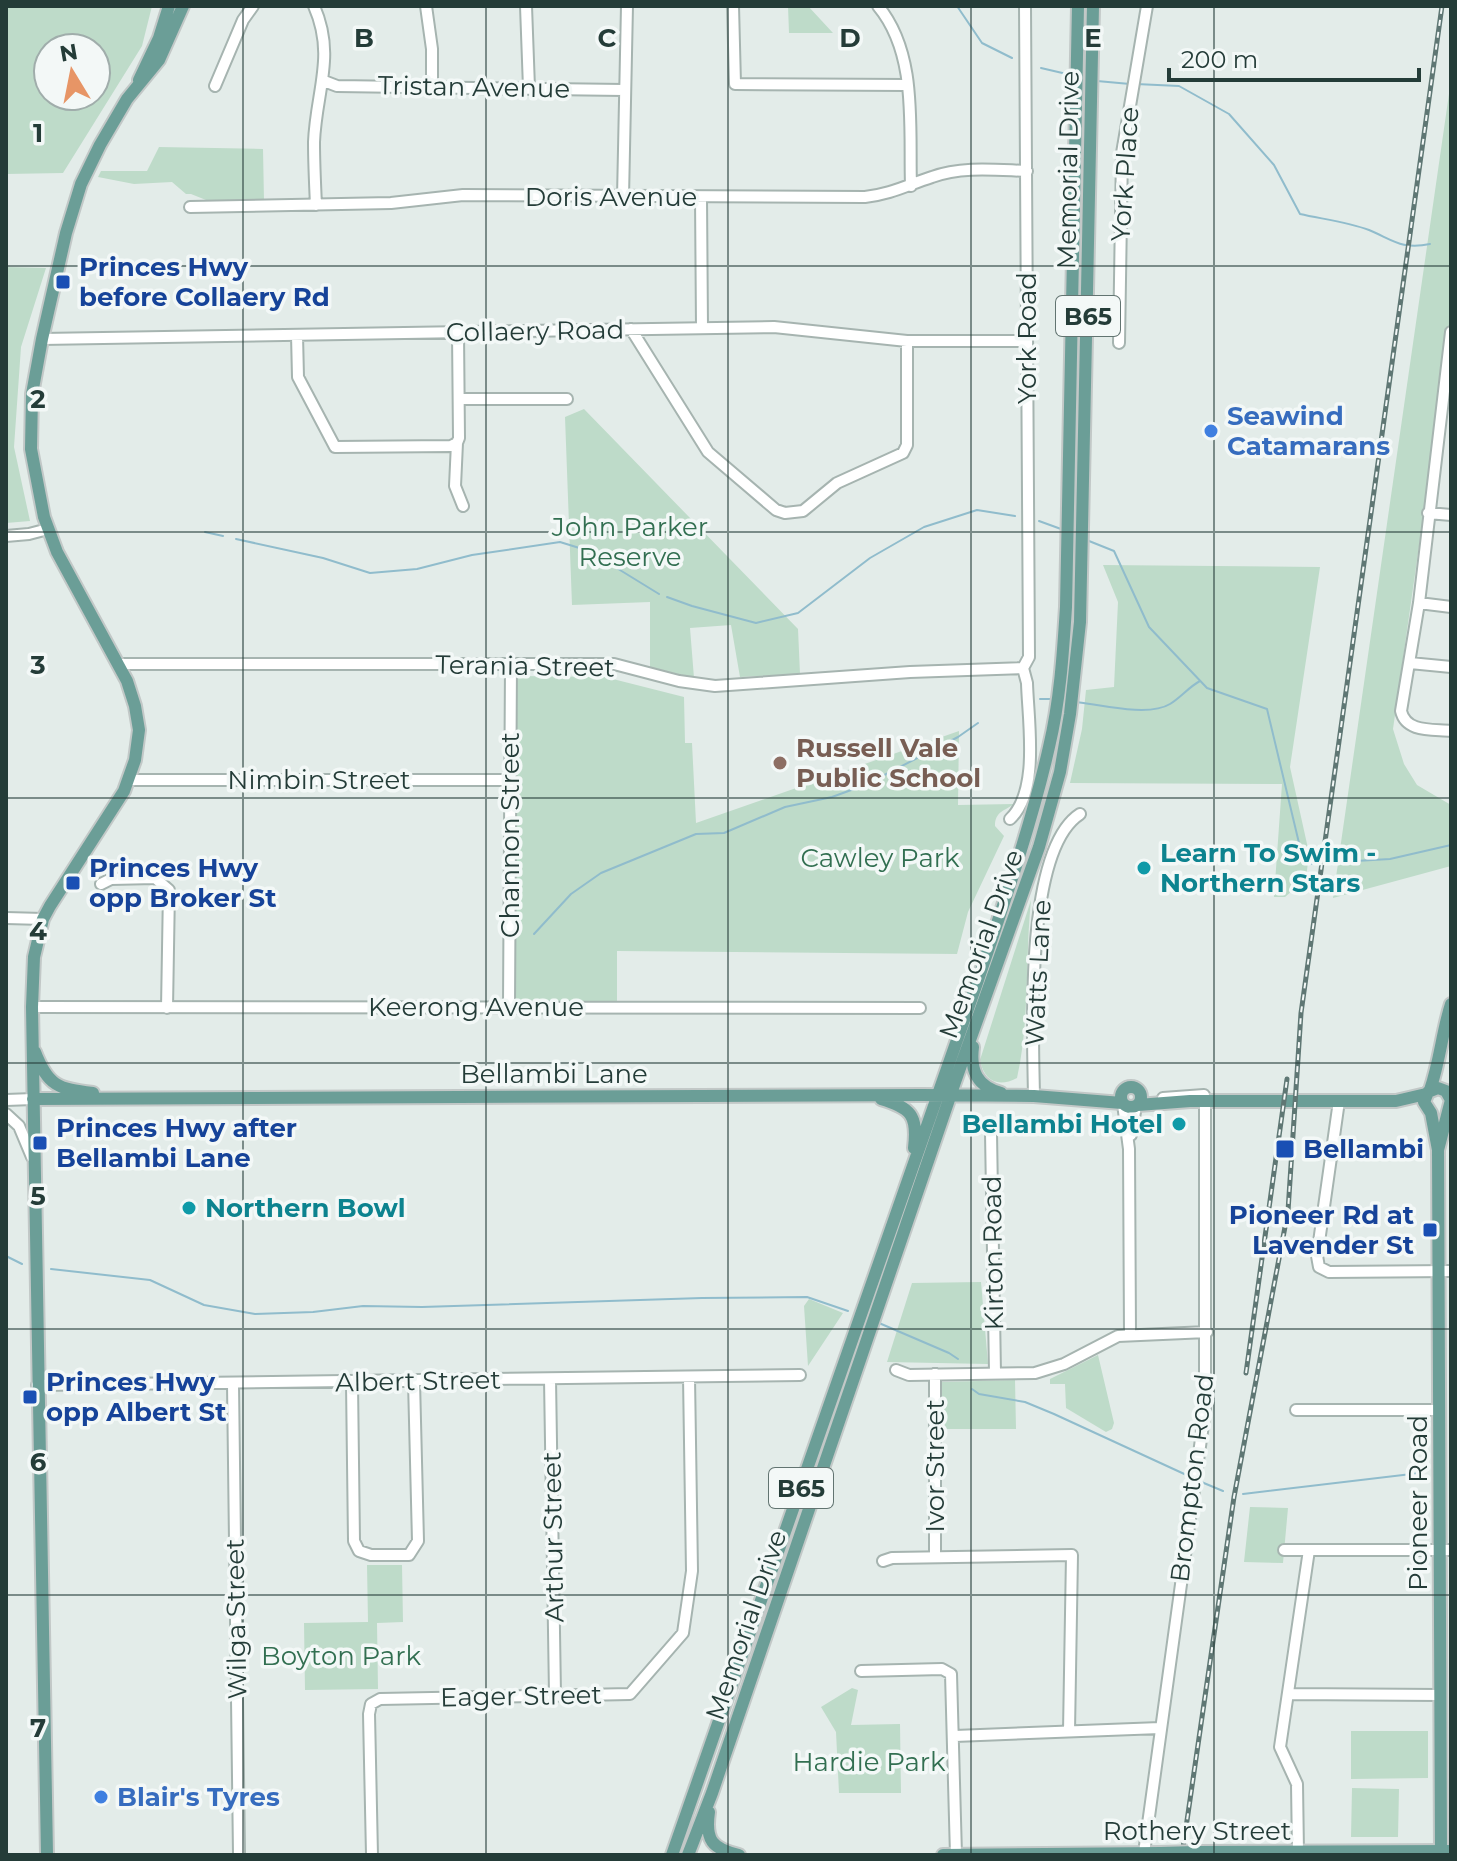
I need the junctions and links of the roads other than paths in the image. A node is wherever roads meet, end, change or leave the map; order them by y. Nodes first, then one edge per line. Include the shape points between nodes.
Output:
1 (169, 6) edge
2 (183, 6) edge
3 (253, 6) edge
4 (314, 6) edge
5 (426, 6) edge
6 (526, 6) edge
7 (627, 6) edge
8 (733, 6) edge
9 (878, 6) edge
10 (1025, 6) edge
11 (1078, 6) edge
12 (1093, 6) edge
13 (1147, 6) edge
14 (324, 81) junction
15 (138, 83) junction
16 (907, 85) junction
17 (215, 86) dead end
18 (432, 87) junction
19 (529, 88) junction
20 (624, 90) junction
21 (1027, 171) junction
22 (911, 186) junction
23 (623, 197) junction
24 (701, 197) junction
25 (316, 205) junction
26 (190, 207) dead end
27 (702, 328) junction
28 (631, 329) junction
29 (1451, 332) edge
30 (458, 333) junction
31 (297, 335) junction
32 (42, 339) junction
33 (907, 341) junction
34 (1027, 341) junction
35 (1119, 343) dead end
36 (459, 399) junction
37 (567, 399) dead end
38 (1446, 407) edge
39 (457, 443) junction
40 (463, 506) dead end
41 (1428, 513) junction
42 (1451, 515) edge
43 (48, 529) junction
44 (6, 536) edge
45 (1419, 603) junction
46 (1451, 607) edge
47 (1410, 663) junction
48 (119, 664) junction
49 (511, 664) junction
50 (1451, 667) edge
51 (1023, 668) junction
52 (1451, 731) edge
53 (128, 780) junction
54 (510, 780) junction
55 (1080, 814) dead end
56 (1010, 819) dead end
57 (101, 884) dead end
58 (6, 918) edge
59 (43, 919) junction
60 (1451, 1004) edge
61 (509, 1006) junction
62 (32, 1007) junction
63 (167, 1008) junction
64 (920, 1008) dead end
65 (979, 1017) junction
66 (32, 1046) junction
67 (1439, 1065) junction
68 (1124, 1089) junction
69 (1139, 1091) junction
70 (1428, 1092) junction
71 (1448, 1092) edge
72 (870, 1095) junction
73 (937, 1095) junction
74 (951, 1096) junction
75 (1014, 1096) junction
76 (1034, 1096) junction
77 (1076, 1098) junction
78 (1163, 1098) junction
79 (33, 1099) junction
80 (142, 1099) junction
81 (6, 1100) edge
82 (1190, 1101) junction
83 (1205, 1101) junction
84 (1253, 1101) junction
85 (1339, 1101) junction
86 (1396, 1101) junction
87 (1130, 1105) junction
88 (1449, 1108) edge
89 (1429, 1111) junction
90 (6, 1114) edge
91 (991, 1133) dead end
92 (1438, 1150) junction
93 (33, 1158) junction
94 (912, 1167) junction
95 (1445, 1272) edge
96 (1207, 1332) junction
97 (1130, 1334) junction
98 (896, 1370) dead end
99 (995, 1373) junction
100 (935, 1374) junction
101 (800, 1375) dead end
102 (689, 1377) junction
103 (550, 1379) junction
104 (414, 1381) junction
105 (352, 1383) junction
106 (233, 1384) junction
107 (37, 1385) junction
108 (1296, 1410) dead end
109 (1439, 1410) junction
110 (1284, 1550) dead end
111 (1309, 1550) junction
112 (1445, 1550) edge
113 (935, 1557) junction
114 (883, 1561) dead end
115 (861, 1671) dead end
116 (1446, 1676) edge
117 (555, 1694) junction
118 (1288, 1694) junction
119 (1440, 1695) junction
120 (1160, 1728) junction
121 (1069, 1731) junction
122 (955, 1736) junction
123 (712, 1793) junction
124 (1298, 1852) junction
125 (1445, 1852) edge
126 (1144, 1853) junction
127 (1250, 1854) edge
128 (47, 1855) edge
129 (239, 1855) edge
130 (372, 1855) edge
131 (672, 1855) edge
132 (688, 1855) edge
133 (739, 1855) edge
134 (943, 1855) edge
135 (956, 1855) edge

1 - 15 main road
2 - 15 main road via 159,60
3 - 17 street
4 - 14 street via 324,34
5 - 18 street
6 - 19 street
7 - 20 street
8 - 16 street via 735,84
9 - 16 street via 903,50
10 - 21 street, York Road
11 - 73 main road, Memorial Drive / B65 via 1066,607 1060,681 1050,745 1023,847
12 - 65 main road, Memorial Drive / B65 via 1075,683 1060,772 1039,847
13 - 35 street, York Place via 1122,153
14 - 18 street, Tristan Avenue via 337,86
14 - 25 street via 314,141
15 - 32 main road via 76,197
16 - 22 street
18 - 19 street, Tristan Avenue
19 - 20 street, Tristan Avenue
20 - 23 street
21 - 22 street, Doris Avenue via 959,171
21 - 34 street, York Road
22 - 24 street, Doris Avenue via 865,197
23 - 24 street, Doris Avenue
23 - 25 street, Doris Avenue via 463,195
24 - 27 street
25 - 26 street, Doris Avenue
27 - 28 street, Collaery Road
27 - 33 street, Collaery Road via 774,327
28 - 30 street, Collaery Road
28 - 33 street via 708,452 785,513 808,509 837,483 903,453
29 - 38 street
30 - 31 street, Collaery Road
30 - 36 street
31 - 32 street, Collaery Road
31 - 39 street via 298,377 335,447
32 - 43 main road via 30,428
33 - 34 street, Collaery Road
34 - 51 street, York Road via 1029,657
36 - 37 street
36 - 39 street
38 - 41 street
39 - 40 street via 455,486
41 - 42 street
41 - 45 street
43 - 44 street
43 - 48 main road
45 - 46 street
45 - 47 street
47 - 50 street
47 - 52 street via 1402,718 1413,727
48 - 49 street, Terania Street
48 - 53 main road via 139,730
49 - 51 street, Terania Street via 614,664 715,686
49 - 54 street, Channon Street
51 - 56 street, York Road via 1027,783 1023,803
53 - 54 street, Nimbin Street
53 - 59 main road
54 - 61 street, Channon Street
55 - 76 street, Watts Lane via 1060,833 1041,894 1034,971
57 - 63 street via 155,878 169,890
58 - 59 street
59 - 62 main road via 34,957
60 - 67 main road
61 - 63 street, Keerong Avenue
61 - 64 street, Keerong Avenue
62 - 63 street, Keerong Avenue
62 - 66 main road
65 - 74 main road, Memorial Drive / B65
65 - 75 main road via 973,1072 987,1088
66 - 79 main road
66 - 80 main road via 55,1085
67 - 70 main road
67 - 71 main road, Pioneer Road
68 - 69 main road
68 - 77 main road
68 - 87 main road via 1121,1094
69 - 78 main road
69 - 87 main road via 1141,1096
70 - 71 main road
70 - 86 main road
70 - 89 main road, Pioneer Road via 1424,1102
71 - 88 main road, Pioneer Road
72 - 73 main road, Bellambi Lane
72 - 80 main road, Bellambi Lane
72 - 94 main road via 911,1113 916,1137
73 - 74 main road, Bellambi Lane
73 - 94 main road, Memorial Drive / B65
74 - 75 main road, Bellambi Lane
74 - 123 main road, Memorial Drive / B65
75 - 76 main road, Bellambi Lane
76 - 77 main road, Bellambi Lane
77 - 87 main road
78 - 82 main road
78 - 84 street via 1222,1095
79 - 80 main road, Bellambi Lane
79 - 81 street
79 - 93 main road
82 - 83 main road
82 - 87 main road
83 - 84 main road
83 - 96 street, Brompton Road
84 - 85 main road
85 - 86 main road
85 - 95 street via 1319,1267 1329,1272
86 - 89 main road
87 - 97 street
88 - 89 main road via 1438,1115
88 - 92 main road, Pioneer Road
89 - 92 main road, Pioneer Road
90 - 93 street via 19,1126
91 - 99 street, Kirton Road
92 - 95 main road, Pioneer Road
93 - 107 main road
94 - 131 main road, Memorial Drive / B65
95 - 109 main road, Pioneer Road
96 - 97 street
96 - 120 street, Brompton Road via 1205,1410
97 - 99 street via 1106,1340 1051,1369
98 - 100 street
99 - 100 street
100 - 113 street, Ivor Street
101 - 102 street, Albert Street
102 - 103 street, Albert Street
102 - 117 street, Eager Street via 692,1571 683,1633 630,1694
103 - 104 street, Albert Street
103 - 117 street, Arthur Street
104 - 105 street, Albert Street
104 - 105 street via 418,1541 409,1555 371,1555 359,1551 354,1541
105 - 106 street, Albert Street
106 - 107 street, Albert Street
106 - 129 street, Wilga Street
107 - 128 main road
108 - 109 street
109 - 112 main road, Pioneer Road
110 - 111 street
111 - 112 street
111 - 118 street
112 - 116 main road, Pioneer Road
113 - 114 street
113 - 121 street via 1072,1555
115 - 122 street via 948,1672
116 - 119 main road, Pioneer Road
117 - 130 street, Eager Street via 380,1699 371,1704
118 - 119 street
118 - 124 street via 1280,1747 1297,1784
119 - 125 main road, Pioneer Road
120 - 121 street
120 - 126 street, Brompton Road
121 - 122 street
122 - 135 street
123 - 132 main road, Memorial Drive / B65
123 - 133 main road via 709,1837 722,1851
124 - 125 main road, Rothery Street
124 - 127 main road, Rothery Street
126 - 127 main road, Rothery Street, bridge
126 - 135 main road, Rothery Street
134 - 135 main road, Rothery Street

